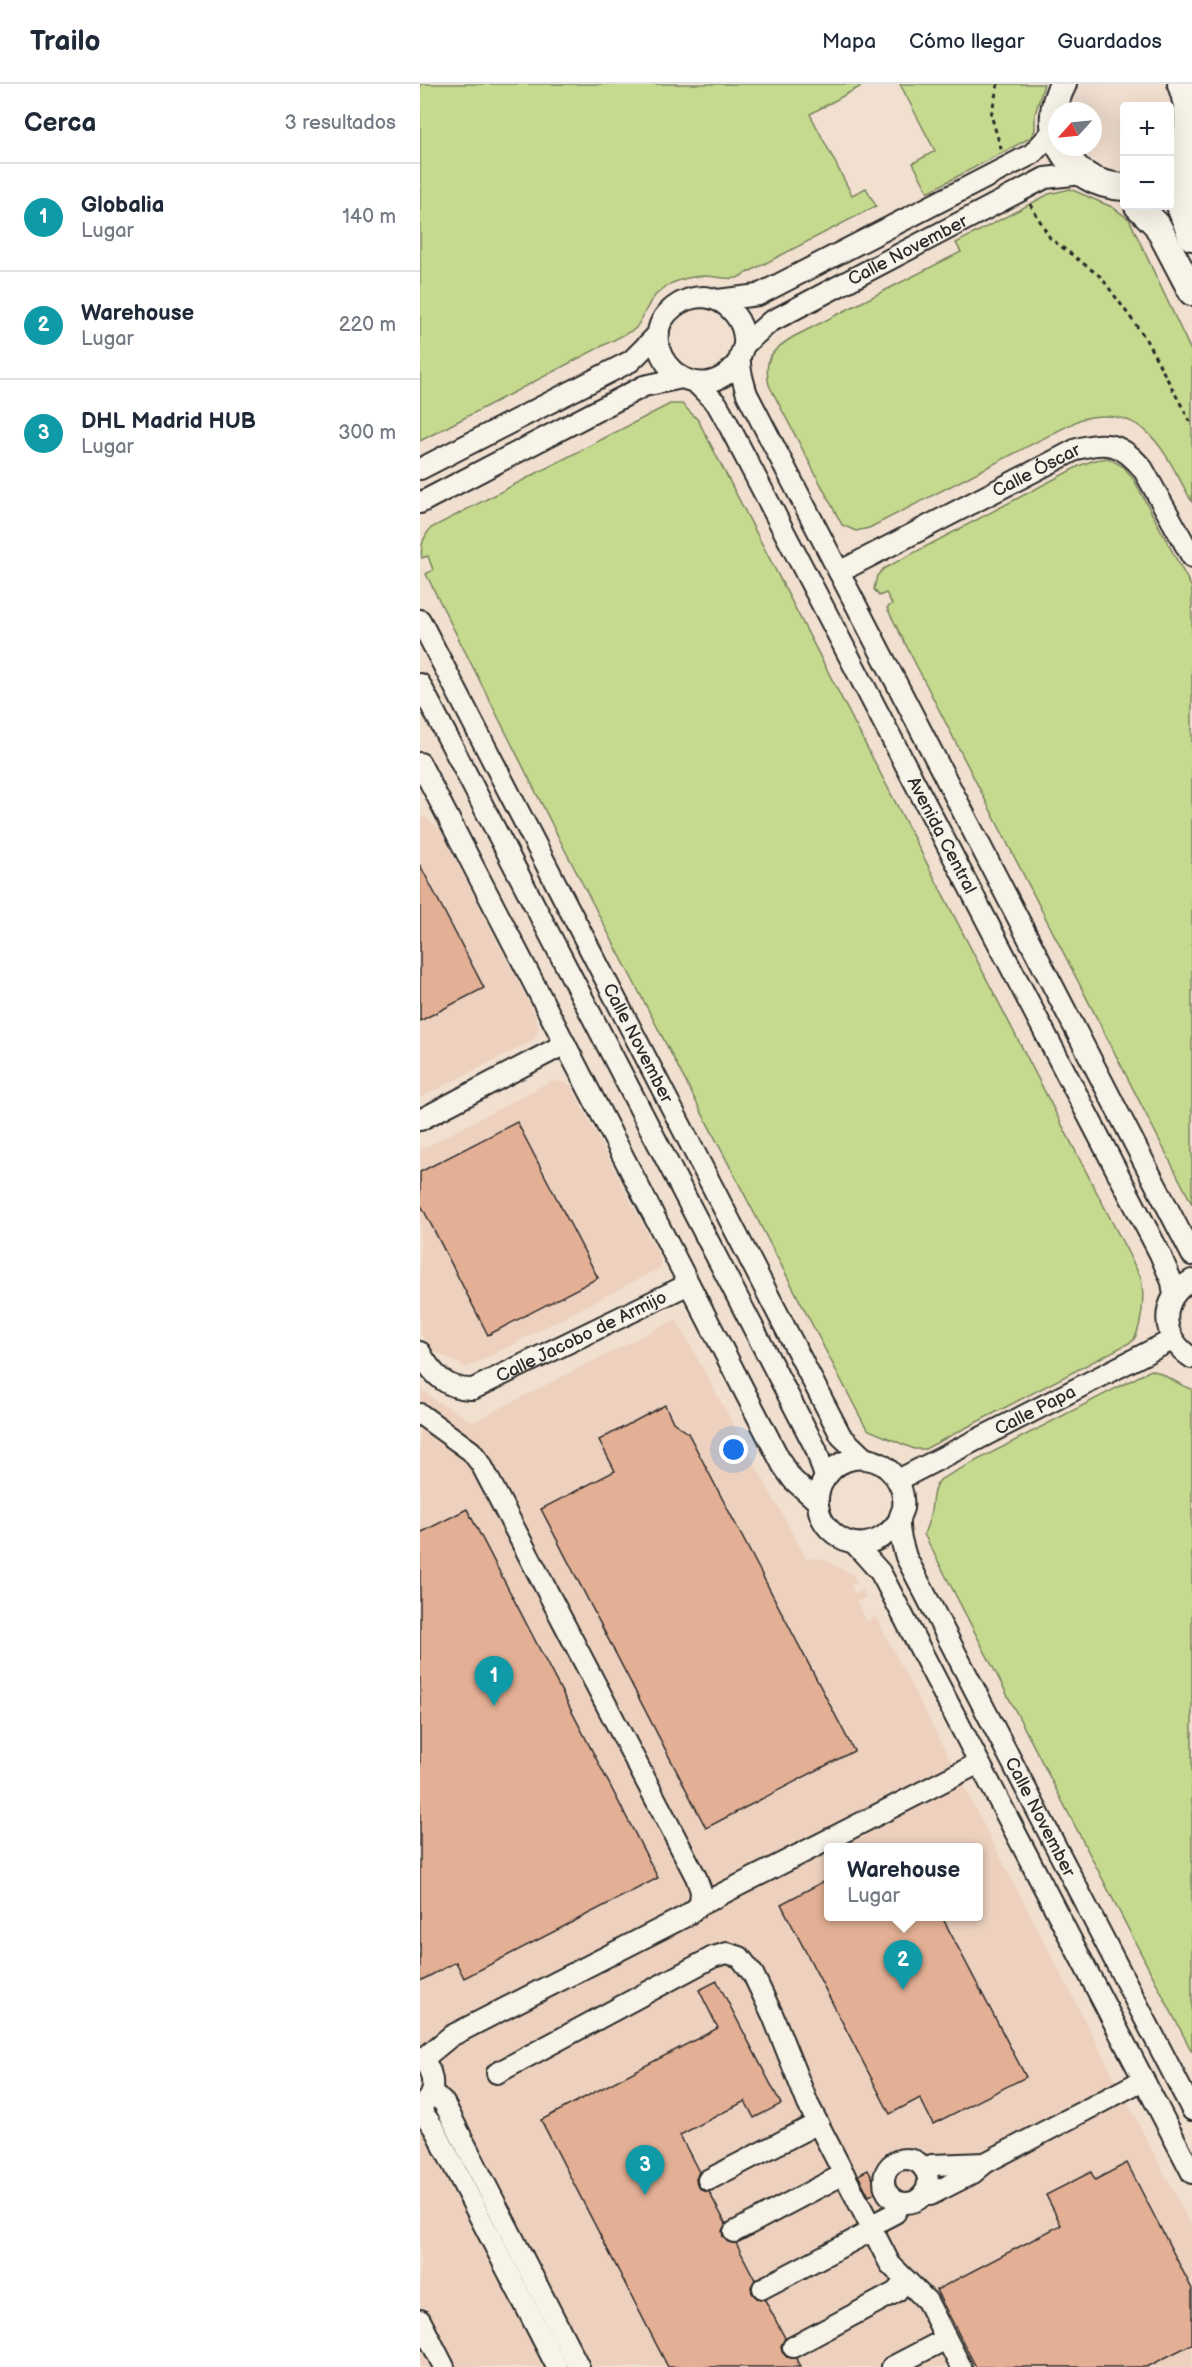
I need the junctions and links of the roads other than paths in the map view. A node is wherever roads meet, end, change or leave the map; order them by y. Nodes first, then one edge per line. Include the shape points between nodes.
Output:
1 (1063, 84) edge
2 (1181, 84) edge
3 (1056, 102) edge
4 (1191, 119) edge
5 (1048, 144) edge
6 (1066, 156) edge
7 (1175, 161) edge
8 (1082, 174) junction
9 (1120, 190) edge
10 (1142, 210) edge
11 (1192, 237) edge
12 (1192, 292) edge
13 (718, 300) junction
14 (659, 333) junction
15 (742, 352) junction
16 (689, 381) junction
17 (420, 469) edge
18 (420, 502) edge
19 (1192, 556) edge
20 (839, 572) junction
21 (420, 620) edge
22 (420, 684) edge
23 (420, 763) edge
24 (425, 785) edge
25 (565, 1044) junction
26 (420, 1120) edge
27 (1192, 1255) edge
28 (1192, 1280) edge
29 (689, 1284) junction
30 (1174, 1295) junction
31 (1172, 1340) junction
32 (420, 1352) edge
33 (1192, 1358) edge
34 (420, 1414) edge
35 (864, 1458) junction
36 (825, 1477) junction
37 (898, 1480) junction
38 (818, 1502) junction
39 (899, 1521) junction
40 (855, 1544) junction
41 (979, 1762) junction
42 (700, 1905) junction
43 (422, 2059) edge
44 (496, 2073) dead end
45 (1143, 2080) junction
46 (424, 2102) edge
47 (1192, 2110) edge
48 (818, 2123) junction
49 (985, 2163) junction
50 (924, 2169) junction
51 (1192, 2173) edge
52 (844, 2174) junction
53 (708, 2180) dead end
54 (923, 2195) junction
55 (894, 2198) junction
56 (861, 2207) junction
57 (872, 2228) junction
58 (734, 2232) dead end
59 (906, 2280) junction
60 (763, 2288) dead end
61 (420, 2319) edge
62 (946, 2339) junction
63 (793, 2347) dead end
64 (444, 2367) edge
65 (557, 2367) edge
66 (579, 2367) edge
67 (892, 2367) edge
68 (961, 2367) edge

1 - 3 main road
2 - 4 main road
4 - 7 main road via 1188,137
5 - 13 street, Calle November via 758,296
6 - 8 main road
7 - 11 main road via 1181,209
8 - 9 main road
8 - 15 street, Calle November via 1045,178 770,322
10 - 12 main road via 1157,225
13 - 14 street via 705,297 680,302 670,310
13 - 15 street via 738,318 743,331
14 - 16 street via 663,360 671,371
14 - 17 street via 631,361
15 - 16 street via 734,368 717,380
15 - 20 street, Avenida Central via 747,394
16 - 18 street via 644,386
16 - 30 street, Avenida Central via 717,404 726,420 1164,1262
19 - 20 street, Calle Óscar via 1143,469 1132,457 1107,443 1077,449
20 - 27 street, Avenida Central
21 - 35 street, Calle November via 841,1436
22 - 36 street, Calle November via 816,1449
23 - 24 street
24 - 25 street
25 - 26 street
25 - 29 street
28 - 30 street
29 - 32 street, Calle Jacobo de Armijo via 473,1389 462,1390 441,1380
29 - 38 street via 783,1466
30 - 31 street via 1167,1317
31 - 33 street
31 - 37 street, Calle Papa
34 - 42 street via 471,1451 481,1464 696,1877
35 - 36 street via 842,1463
35 - 37 street via 889,1469
36 - 38 street
37 - 39 street via 903,1493
38 - 40 street via 829,1530
39 - 40 street via 876,1541
39 - 47 street, Calle November via 911,1567
40 - 41 street, Calle November via 880,1572
41 - 42 street, Calle November
41 - 45 street, Calle November
42 - 43 street, Calle November via 686,1916 451,2036
43 - 46 street via 431,2073
44 - 48 street via 727,1953 740,1957 753,1974
45 - 49 street
45 - 51 street, Calle November
46 - 65 street
46 - 66 street via 444,2103
48 - 52 street
48 - 53 street
49 - 50 street via 932,2165
49 - 54 street via 930,2195
50 - 54 street via 927,2187
50 - 55 street via 910,2160 894,2163 884,2185
52 - 56 street
52 - 58 street
54 - 55 street via 909,2203
55 - 56 street
55 - 57 street via 895,2213
56 - 57 street
57 - 59 street via 890,2264
57 - 60 street
59 - 62 street via 927,2301
59 - 63 street via 896,2292
61 - 64 street
62 - 67 street
62 - 68 street

